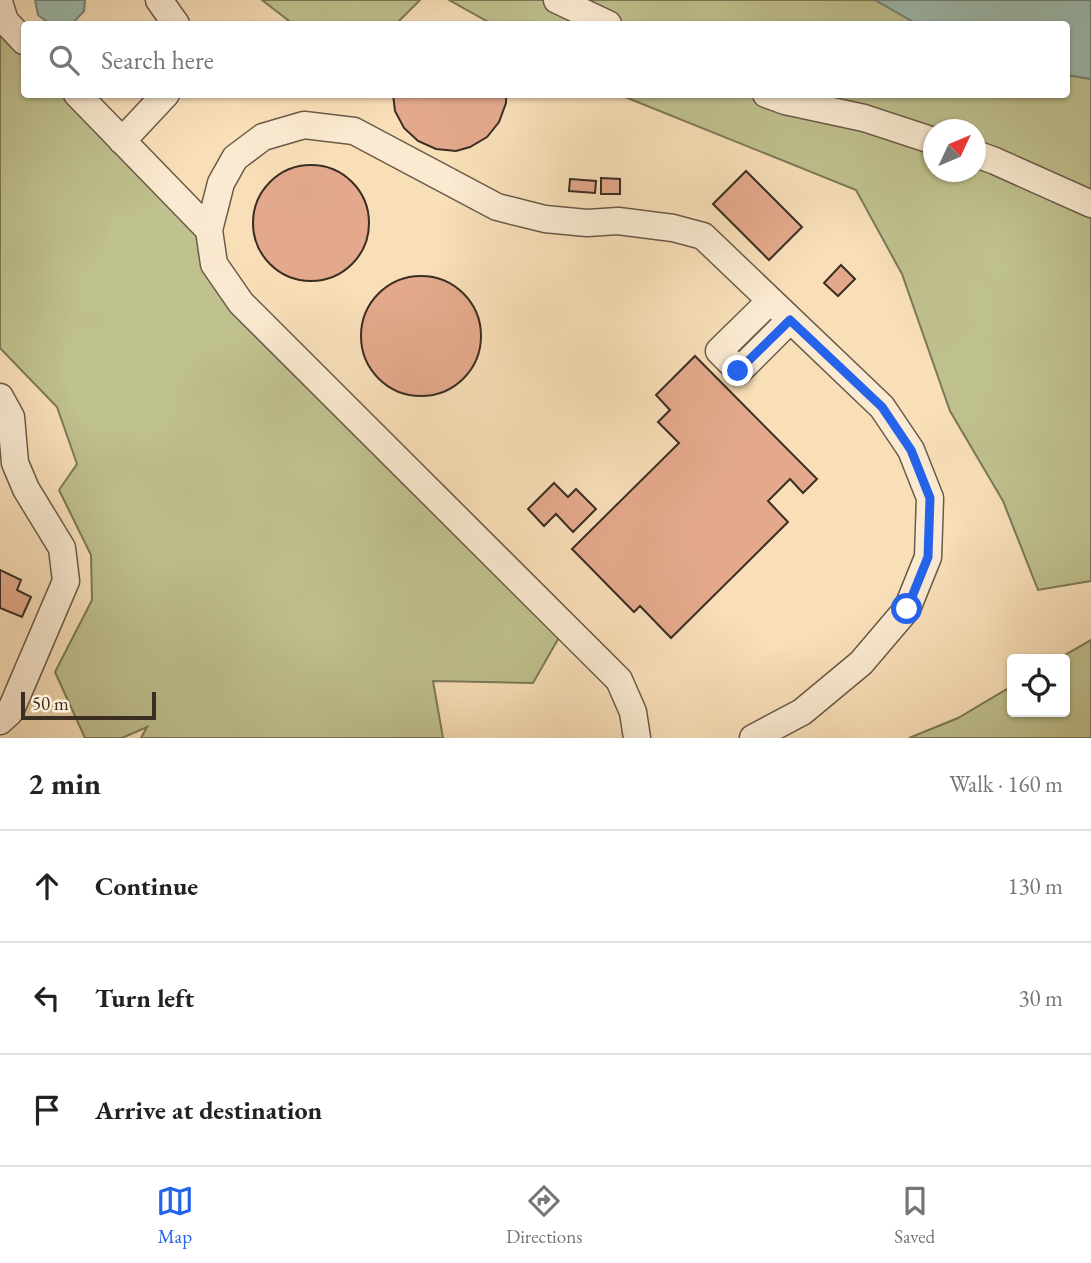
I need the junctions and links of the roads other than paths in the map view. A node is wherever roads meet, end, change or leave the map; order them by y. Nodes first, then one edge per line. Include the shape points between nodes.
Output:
1 (159, 0) edge
2 (557, 0) edge
3 (0, 5) edge
4 (174, 21) edge
5 (602, 21) edge
6 (21, 38) edge
7 (81, 98) edge
8 (162, 98) edge
9 (776, 98) edge
10 (923, 138) edge
11 (122, 141) junction
12 (986, 158) edge
13 (1091, 204) edge
14 (209, 230) junction
15 (770, 300) junction
16 (790, 320) junction
17 (0, 397) edge
18 (0, 722) edge
19 (637, 738) edge
20 (753, 738) edge

1 - 4 street
2 - 5 street
3 - 6 street via 5,21
7 - 11 street
8 - 11 street
9 - 10 street via 864,118
11 - 14 street
12 - 13 street
14 - 15 street via 221,183 234,158 263,137 304,125 354,131 496,207 545,219 618,221 703,236
14 - 19 street via 214,264 241,303 620,680
15 - 16 street
15 - 16 street via 719,351 738,371
16 - 20 street via 882,407 911,450 930,498 928,557 907,609 861,663 802,712
17 - 18 street via 11,417 15,463 62,548 66,581 10,712

